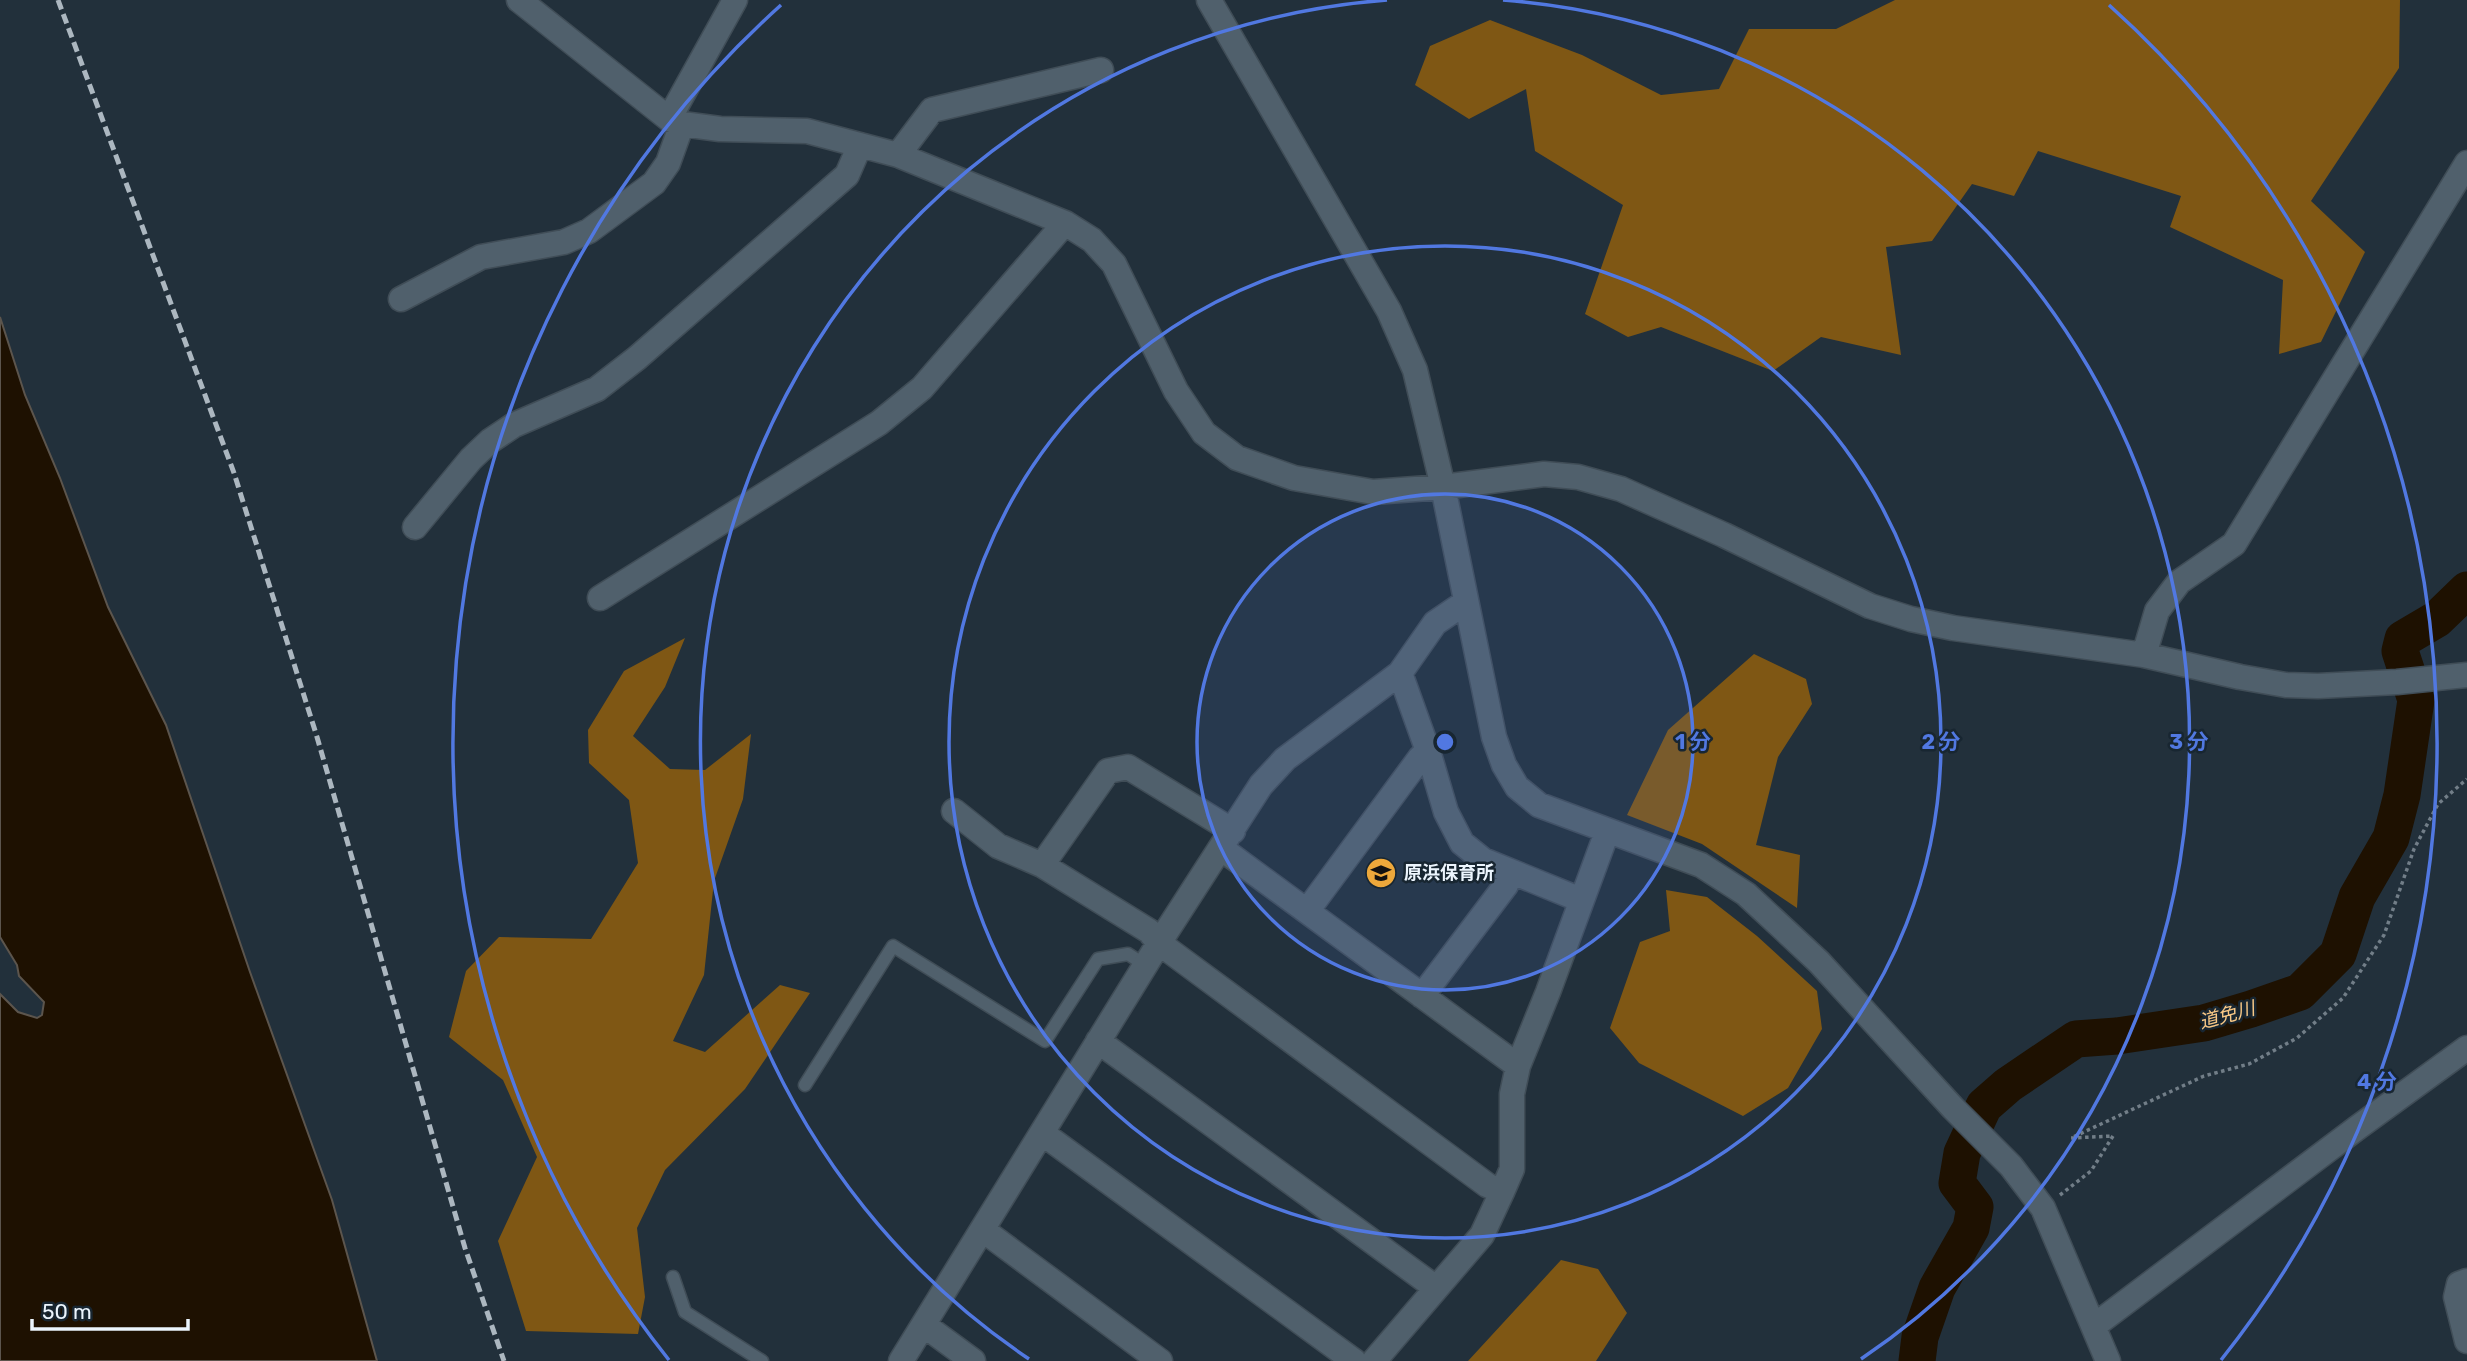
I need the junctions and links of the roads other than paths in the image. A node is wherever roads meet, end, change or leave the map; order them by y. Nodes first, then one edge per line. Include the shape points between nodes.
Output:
1 (519, 0) edge
2 (735, 0) edge
3 (1209, 0) edge
4 (1101, 70) dead end
5 (675, 122) junction
6 (860, 145) junction
7 (898, 156) junction
8 (2467, 163) edge
9 (1065, 223) junction
10 (401, 299) dead end
11 (1443, 487) junction
12 (415, 527) dead end
13 (600, 598) dead end
14 (1466, 602) junction
15 (2144, 655) junction
16 (1401, 673) junction
17 (2467, 675) edge
18 (1428, 751) junction
19 (954, 811) dead end
20 (1607, 831) junction
21 (1227, 840) junction
22 (1042, 864) junction
23 (1510, 872) junction
24 (1581, 900) junction
25 (1307, 911) junction
26 (1159, 943) junction
27 (1145, 965) junction
28 (1422, 996) junction
29 (1098, 1041) junction
30 (2467, 1048) edge
31 (1518, 1066) junction
32 (805, 1085) dead end
33 (1042, 1133) junction
34 (1502, 1192) junction
35 (983, 1230) junction
36 (673, 1277) dead end
37 (2467, 1281) edge
38 (1436, 1288) junction
39 (924, 1325) junction
40 (2094, 1326) junction
41 (2467, 1341) edge
42 (762, 1361) edge
43 (901, 1361) edge
44 (973, 1361) edge
45 (1160, 1361) edge
46 (1354, 1361) edge
47 (1374, 1361) edge
48 (2108, 1361) edge

1 - 5 street
2 - 5 street
3 - 11 street via 1389,311 1415,370
4 - 7 street via 932,110
5 - 6 street via 720,129 807,131
5 - 10 street via 668,163 654,183 589,231 564,242 481,257
6 - 7 street
6 - 12 street via 847,175 638,358 597,389 514,425 490,442
7 - 9 street
8 - 15 street via 2234,544 2179,582 2157,611
9 - 11 street via 1091,240 1114,264 1176,391 1204,433 1237,458 1294,478 1373,492
9 - 13 street via 922,388 879,423
11 - 14 street
11 - 15 street via 1545,474 1578,477 1620,489 1870,606 1911,619
14 - 16 street via 1435,624
14 - 20 street via 1494,737 1517,788 1539,805
15 - 17 street via 2286,685
16 - 18 street
16 - 21 street via 1285,758 1261,785
18 - 23 street via 1446,812 1462,843 1483,860
18 - 25 street
19 - 22 street via 998,846
20 - 24 street
20 - 40 street via 1701,865 1746,894 1828,971 2011,1166 2043,1208
21 - 22 street via 1128,767 1108,771
21 - 25 street
21 - 26 street
22 - 26 street via 1149,931
23 - 24 street
23 - 28 street via 1506,885
24 - 31 street
25 - 28 street
26 - 27 street
26 - 34 street
27 - 29 street
27 - 32 lane via 1128,954 1098,959 1045,1041 893,946
28 - 31 street
29 - 33 street
29 - 38 street
30 - 40 street
31 - 34 street via 1512,1094 1512,1169
33 - 35 street
33 - 46 street
34 - 38 street via 1482,1235
35 - 39 street
35 - 45 street
36 - 42 lane via 685,1312
37 - 41 street via 2459,1284 2456,1297
38 - 47 street
39 - 43 street
39 - 44 street
40 - 48 street

